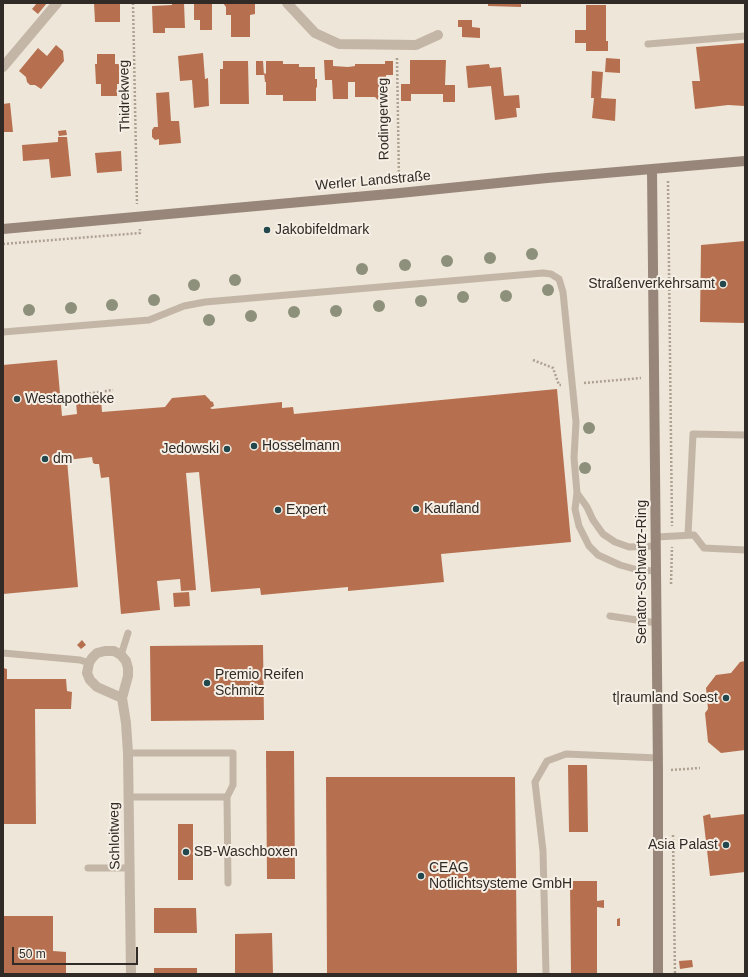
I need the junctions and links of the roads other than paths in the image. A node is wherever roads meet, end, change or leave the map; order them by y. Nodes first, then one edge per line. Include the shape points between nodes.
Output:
1 (57, 3) edge
2 (286, 3) edge
3 (438, 35) dead end
4 (745, 36) edge
5 (648, 44) dead end
6 (3, 67) edge
7 (745, 161) edge
8 (652, 169) junction
9 (3, 229) edge
10 (3, 332) edge
11 (745, 435) edge
12 (578, 493) junction
13 (688, 535) junction
14 (656, 542) junction
15 (745, 550) edge
16 (656, 571) junction
17 (610, 616) dead end
18 (656, 623) junction
19 (128, 633) dead end
20 (3, 653) edge
21 (121, 655) junction
22 (89, 663) junction
23 (122, 698) junction
24 (128, 753) junction
25 (658, 758) junction
26 (128, 797) junction
27 (227, 797) junction
28 (88, 868) dead end
29 (130, 868) junction
30 (228, 883) dead end
31 (132, 974) edge
32 (546, 974) edge
33 (658, 974) edge

1 - 6 street
2 - 3 street via 315,33 339,44 416,45
4 - 5 lane
7 - 8 main road, Werler Landstraße
8 - 9 main road, Werler Landstraße
8 - 14 main road, Senator-Schwartz-Ring
10 - 12 lane via 149,320 184,306 204,302 551,274 559,279 563,292 576,422 574,458
11 - 13 lane via 693,434
12 - 14 lane via 603,534 615,542 629,547
12 - 16 lane via 575,509 588,546 598,556 620,565
13 - 14 lane via 672,536
13 - 15 lane via 694,535 704,548
14 - 16 main road, Senator-Schwartz-Ring
16 - 18 main road, Senator-Schwartz-Ring
17 - 18 lane
18 - 25 main road, Senator-Schwartz-Ring
19 - 21 lane
20 - 22 lane
21 - 22 street via 114,651 105,651 97,653
21 - 23 street, Schloitweg via 126,661 128,672
22 - 23 street via 87,673 90,680 97,687
23 - 24 street, Schloitweg
24 - 26 street, Schloitweg
24 - 27 lane via 233,753 233,785
25 - 32 lane via 566,754 547,761 535,782 543,851
25 - 33 main road, Senator-Schwartz-Ring
26 - 27 lane
26 - 29 street, Schloitweg
27 - 30 lane
28 - 29 lane
29 - 31 street, Schloitweg

